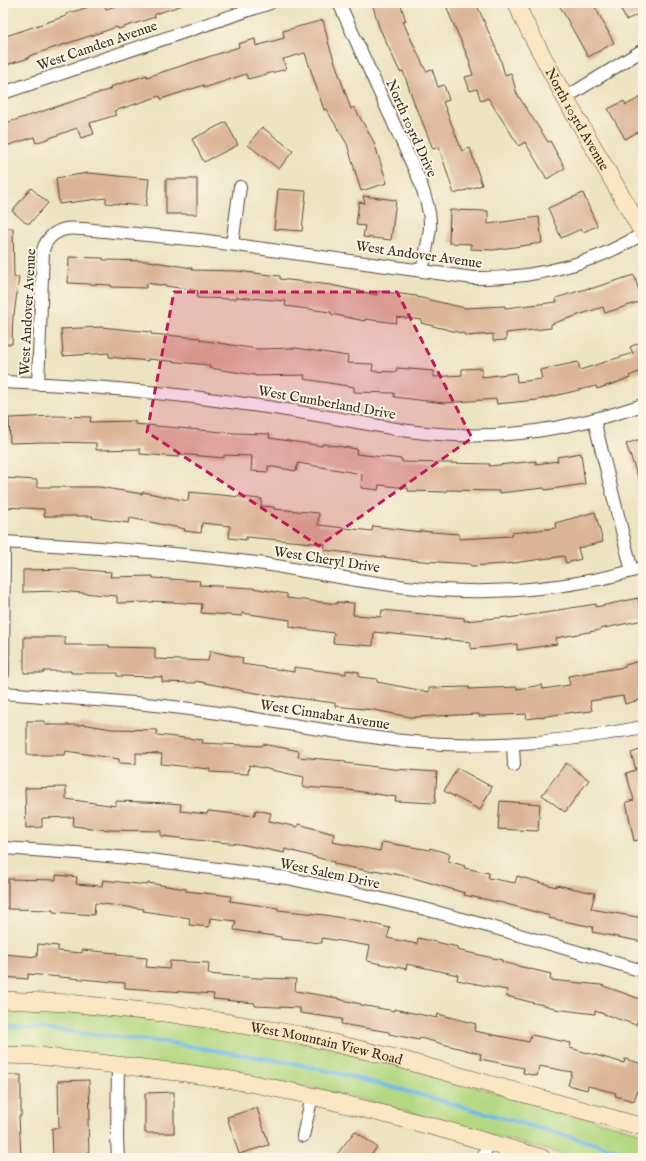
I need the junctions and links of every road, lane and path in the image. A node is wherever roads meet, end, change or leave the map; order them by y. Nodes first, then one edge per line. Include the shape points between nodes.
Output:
1 (270, 3) edge
2 (339, 3) edge
3 (517, 3) edge
4 (643, 50) edge
5 (3, 93) edge
6 (565, 98) junction
7 (240, 186) dead end
8 (643, 233) edge
9 (232, 244) junction
10 (422, 271) junction
11 (3, 382) edge
12 (38, 384) junction
13 (643, 404) edge
14 (594, 420) junction
15 (638, 570) edge
16 (3, 674) edge
17 (3, 694) edge
18 (643, 727) edge
19 (513, 744) junction
20 (514, 765) dead end
21 (3, 848) edge
22 (643, 971) edge
23 (3, 1000) edge
24 (3, 1055) edge
25 (118, 1065) junction
26 (312, 1096) junction
27 (643, 1127) edge
28 (302, 1136) dead end
29 (485, 1150) edge
30 (118, 1158) edge
31 (542, 1158) edge

1 - 5 street, West Camden Avenue
2 - 10 street, North 103rd Drive via 424,193 430,227
3 - 6 street, North 103rd Avenue
4 - 6 street
6 - 8 street, North 103rd Avenue
7 - 9 street
8 - 10 street, West Andover Avenue via 597,257 541,273 473,278
9 - 10 street, West Andover Avenue
9 - 12 street, West Andover Avenue via 82,229 66,229 55,234 46,242 43,250
11 - 12 street, West Cumberland Drive
12 - 14 street, West Cumberland Drive via 174,394 427,433 516,434
13 - 14 street, West Cumberland Drive
14 - 15 street
15 - 16 street, West Cheryl Drive via 586,582 539,588 451,591 407,587 198,556 4,542
17 - 19 street, West Cinnabar Avenue via 182,708 402,741
18 - 19 street, West Cinnabar Avenue via 583,738
19 - 20 street
21 - 22 street, West Salem Drive via 150,860 286,878 425,909
23 - 27 street, West Mountain View Road via 68,1003 173,1014 300,1036 396,1058
24 - 25 street via 39,1056
25 - 26 street via 201,1075
25 - 30 street
26 - 28 street
26 - 29 street via 442,1128
29 - 31 street

